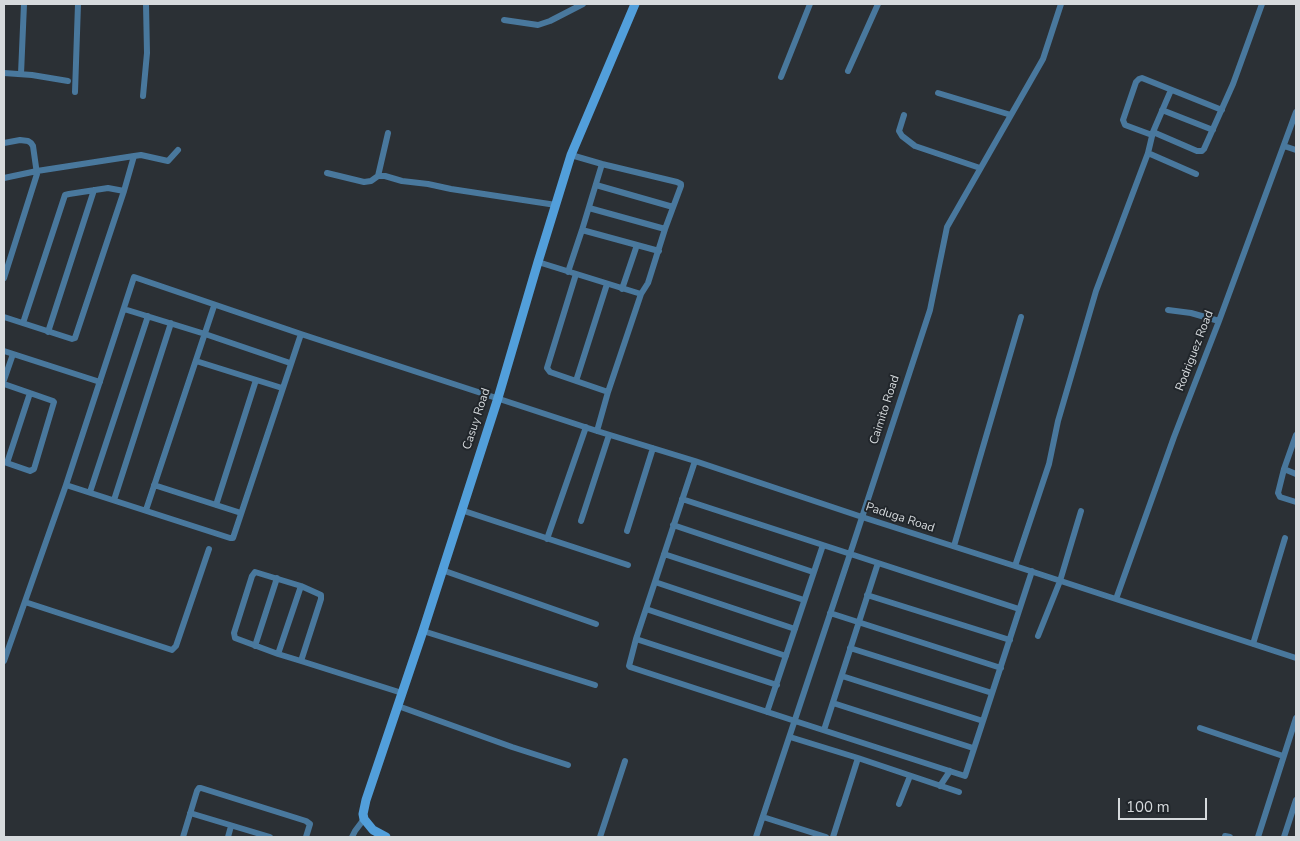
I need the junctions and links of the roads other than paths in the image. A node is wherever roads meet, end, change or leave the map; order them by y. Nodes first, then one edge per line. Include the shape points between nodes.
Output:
1 (24, 4) edge
2 (78, 4) edge
3 (146, 4) edge
4 (583, 4) edge
5 (636, 4) edge
6 (810, 4) edge
7 (878, 4) edge
8 (1061, 4) edge
9 (1262, 4) edge
10 (504, 20) dead end
11 (848, 71) dead end
12 (4, 74) edge
13 (21, 74) junction
14 (781, 77) dead end
15 (68, 81) dead end
16 (1172, 90) junction
17 (75, 92) dead end
18 (938, 93) dead end
19 (143, 96) dead end
20 (1162, 110) junction
21 (1222, 110) junction
22 (1296, 112) edge
23 (904, 115) dead end
24 (1011, 115) junction
25 (1213, 130) junction
26 (1293, 130) edge
27 (388, 132) dead end
28 (1152, 133) junction
29 (4, 142) edge
30 (1284, 146) junction
31 (178, 150) dead end
32 (1296, 150) edge
33 (1148, 153) junction
34 (572, 155) junction
35 (134, 156) junction
36 (602, 164) junction
37 (980, 168) junction
38 (37, 171) junction
39 (327, 173) dead end
40 (1196, 174) dead end
41 (378, 176) junction
42 (4, 178) edge
43 (596, 185) junction
44 (94, 190) junction
45 (124, 191) junction
46 (556, 205) junction
47 (673, 207) junction
48 (589, 208) junction
49 (665, 229) junction
50 (582, 230) junction
51 (636, 245) junction
52 (659, 251) junction
53 (538, 262) junction
54 (568, 272) junction
55 (576, 274) junction
56 (4, 278) edge
57 (608, 284) junction
58 (622, 289) junction
59 (641, 294) junction
60 (214, 306) junction
61 (124, 309) junction
62 (1168, 310) dead end
63 (148, 316) junction
64 (4, 317) edge
65 (1021, 317) dead end
66 (1218, 321) junction
67 (23, 323) junction
68 (172, 324) junction
69 (48, 332) junction
70 (205, 334) junction
71 (301, 334) junction
72 (4, 351) edge
73 (13, 354) junction
74 (196, 361) junction
75 (290, 363) junction
76 (4, 380) edge
77 (256, 380) junction
78 (576, 381) junction
79 (100, 382) junction
80 (4, 384) edge
81 (282, 388) junction
82 (608, 392) junction
83 (30, 393) junction
84 (498, 398) junction
85 (586, 427) junction
86 (596, 431) junction
87 (609, 435) junction
88 (1296, 435) edge
89 (1294, 447) edge
90 (653, 448) junction
91 (5, 462) edge
92 (695, 462) junction
93 (1284, 469) junction
94 (1296, 474) edge
95 (66, 485) junction
96 (154, 485) junction
97 (90, 492) junction
98 (682, 499) junction
99 (114, 500) junction
100 (1296, 502) edge
101 (216, 505) junction
102 (146, 510) junction
103 (461, 510) junction
104 (1081, 511) dead end
105 (241, 514) junction
106 (862, 517) junction
107 (581, 521) dead end
108 (673, 525) junction
109 (627, 531) dead end
110 (1285, 538) dead end
111 (547, 539) junction
112 (823, 545) junction
113 (954, 546) junction
114 (209, 549) dead end
115 (664, 554) junction
116 (850, 554) junction
117 (878, 563) junction
118 (628, 566) dead end
119 (1015, 566) junction
120 (442, 570) junction
121 (813, 572) junction
122 (1032, 572) junction
123 (277, 578) junction
124 (1060, 581) junction
125 (655, 582) junction
126 (300, 586) junction
127 (867, 595) junction
128 (1116, 599) junction
129 (804, 600) junction
130 (25, 602) junction
131 (646, 609) junction
132 (1019, 610) junction
133 (830, 613) junction
134 (858, 621) junction
135 (596, 624) dead end
136 (794, 629) junction
137 (422, 631) junction
138 (1038, 636) dead end
139 (636, 639) junction
140 (1010, 640) junction
141 (1253, 644) junction
142 (255, 646) junction
143 (850, 648) junction
144 (278, 654) junction
145 (786, 656) junction
146 (1296, 658) edge
147 (4, 661) edge
148 (300, 661) junction
149 (1001, 668) junction
150 (842, 676) junction
151 (595, 685) dead end
152 (777, 685) junction
153 (402, 692) junction
154 (992, 693) junction
155 (833, 703) junction
156 (398, 706) junction
157 (768, 712) junction
158 (1296, 718) edge
159 (983, 721) junction
160 (795, 722) junction
161 (1200, 728) dead end
162 (824, 730) junction
163 (790, 737) junction
164 (973, 748) junction
165 (1283, 756) junction
166 (858, 758) junction
167 (625, 761) dead end
168 (568, 765) dead end
169 (950, 771) junction
170 (910, 776) junction
171 (940, 786) junction
172 (959, 792) dead end
173 (1296, 800) edge
174 (899, 804) dead end
175 (190, 813) junction
176 (763, 816) junction
177 (364, 820) junction
178 (231, 826) junction
179 (183, 837) edge
180 (228, 837) edge
181 (270, 837) edge
182 (306, 837) edge
183 (352, 837) edge
184 (386, 837) edge
185 (600, 837) edge
186 (756, 837) edge
187 (826, 837) edge
188 (833, 837) edge
189 (1258, 837) edge
190 (1284, 837) edge

1 - 13 street
2 - 17 street
3 - 19 street via 147,54
4 - 10 street via 538,25
5 - 34 street, Casuy Road
6 - 14 street
7 - 11 street
8 - 24 street, Caimito Road via 1043,59
9 - 21 street
12 - 13 street
13 - 15 street
16 - 20 street
16 - 21 street
16 - 28 street via 1142,78 1136,82 1123,120 1125,125
18 - 24 street
20 - 25 street
20 - 28 street
21 - 25 street
22 - 26 street, Rodriguez Road
23 - 37 street via 899,131 915,146
24 - 37 street, Caimito Road
25 - 28 street via 1200,152
26 - 30 street, Rodriguez Road
27 - 41 street
28 - 33 street
29 - 38 street via 20,140 31,143
30 - 32 street
30 - 66 street, Rodriguez Road
31 - 35 street via 168,161
33 - 40 street
33 - 119 street via 1096,291 1058,421 1049,464
34 - 36 street
34 - 46 street, Casuy Road
35 - 38 street
35 - 45 street
36 - 43 street
36 - 47 street via 679,183 681,186
37 - 106 street, Caimito Road via 945,232 930,310
38 - 42 street
38 - 56 street
39 - 41 street via 364,182
41 - 46 street
43 - 47 street
43 - 48 street
44 - 45 street
44 - 67 street via 64,197
44 - 69 street
45 - 69 street via 75,338
46 - 53 street, Casuy Road
47 - 49 street
48 - 49 street
48 - 50 street
49 - 52 street
50 - 51 street
50 - 54 street
51 - 52 street
51 - 58 street
52 - 59 street via 647,287
53 - 54 street
53 - 84 street, Casuy Road
54 - 55 street
55 - 57 street
55 - 78 street via 547,368
57 - 58 street
57 - 78 street
58 - 59 street
59 - 82 street
60 - 61 street, Paduga Road via 134,278
60 - 70 street
60 - 71 street, Paduga Road
61 - 63 street
61 - 79 street
62 - 66 street via 1191,312
63 - 68 street
63 - 97 street
64 - 67 street
65 - 113 street
66 - 128 street, Rodriguez Road
67 - 69 street
68 - 70 street
68 - 99 street
70 - 74 street
70 - 75 street
71 - 75 street
71 - 84 street, Paduga Road
72 - 73 street
73 - 76 street
73 - 79 street
74 - 77 street
74 - 96 street
75 - 81 street
77 - 81 street
77 - 101 street
78 - 82 street
79 - 95 street
80 - 83 street
81 - 105 street
82 - 86 street
83 - 91 street
83 - 91 street via 54,402 34,468 30,470
84 - 85 street, Paduga Road
84 - 103 street, Casuy Road
85 - 86 street, Paduga Road
85 - 111 street
86 - 87 street, Paduga Road
87 - 90 street, Paduga Road
87 - 107 street
88 - 89 street
89 - 93 street
90 - 92 street, Paduga Road
90 - 109 street
92 - 98 street
92 - 106 street, Paduga Road
93 - 94 street
93 - 100 street via 1279,495
95 - 97 street
95 - 130 street
96 - 101 street
96 - 102 street
97 - 99 street
98 - 108 street
98 - 112 street
99 - 102 street
101 - 105 street
102 - 105 street via 232,538
103 - 111 street
103 - 120 street, Casuy Road
104 - 124 street
106 - 113 street, Paduga Road
106 - 116 street, Caimito Road
108 - 115 street
108 - 121 street
110 - 141 street
111 - 118 street
112 - 116 street
112 - 121 street
113 - 119 street, Paduga Road
114 - 130 street via 172,650
115 - 125 street
115 - 129 street
116 - 117 street
116 - 133 street, Caimito Road
117 - 127 street
117 - 132 street
119 - 122 street, Paduga Road
120 - 135 street
120 - 137 street, Casuy Road
121 - 129 street
122 - 124 street, Paduga Road
122 - 132 street
123 - 126 street
123 - 142 street
123 - 142 street via 258,572 252,576 234,636 236,640
124 - 128 street, Paduga Road
124 - 138 street
125 - 131 street
125 - 136 street
126 - 144 street
126 - 148 street via 322,597
127 - 134 street
127 - 140 street
128 - 141 street, Paduga Road
129 - 136 street
130 - 147 street
131 - 139 street
131 - 145 street
132 - 140 street
133 - 134 street
133 - 160 street, Caimito Road
134 - 143 street
134 - 149 street
136 - 145 street
137 - 151 street
137 - 153 street, Casuy Road
139 - 152 street
139 - 157 street via 630,667
140 - 149 street
141 - 146 street, Paduga Road
142 - 144 street
143 - 150 street
143 - 154 street
144 - 148 street
145 - 152 street
148 - 153 street
149 - 154 street
150 - 155 street
150 - 159 street
152 - 157 street
153 - 156 street, Casuy Road
154 - 159 street
155 - 162 street
155 - 164 street
156 - 168 street
156 - 177 street, Casuy Road via 366,800
157 - 160 street
158 - 165 street
159 - 164 street
160 - 162 street
160 - 163 street, Caimito Road
161 - 165 street
162 - 169 street
163 - 166 street
163 - 176 street, Caimito Road
164 - 169 street via 965,776
165 - 189 street
166 - 170 street
166 - 188 street
167 - 185 street
169 - 171 street
170 - 171 street
170 - 174 street
171 - 172 street
173 - 190 street
175 - 178 street
175 - 179 street
175 - 182 street via 201,788 306,821 310,824
176 - 186 street, Caimito Road
176 - 187 street
177 - 183 street
177 - 184 street via 372,830
178 - 180 street
178 - 181 street

